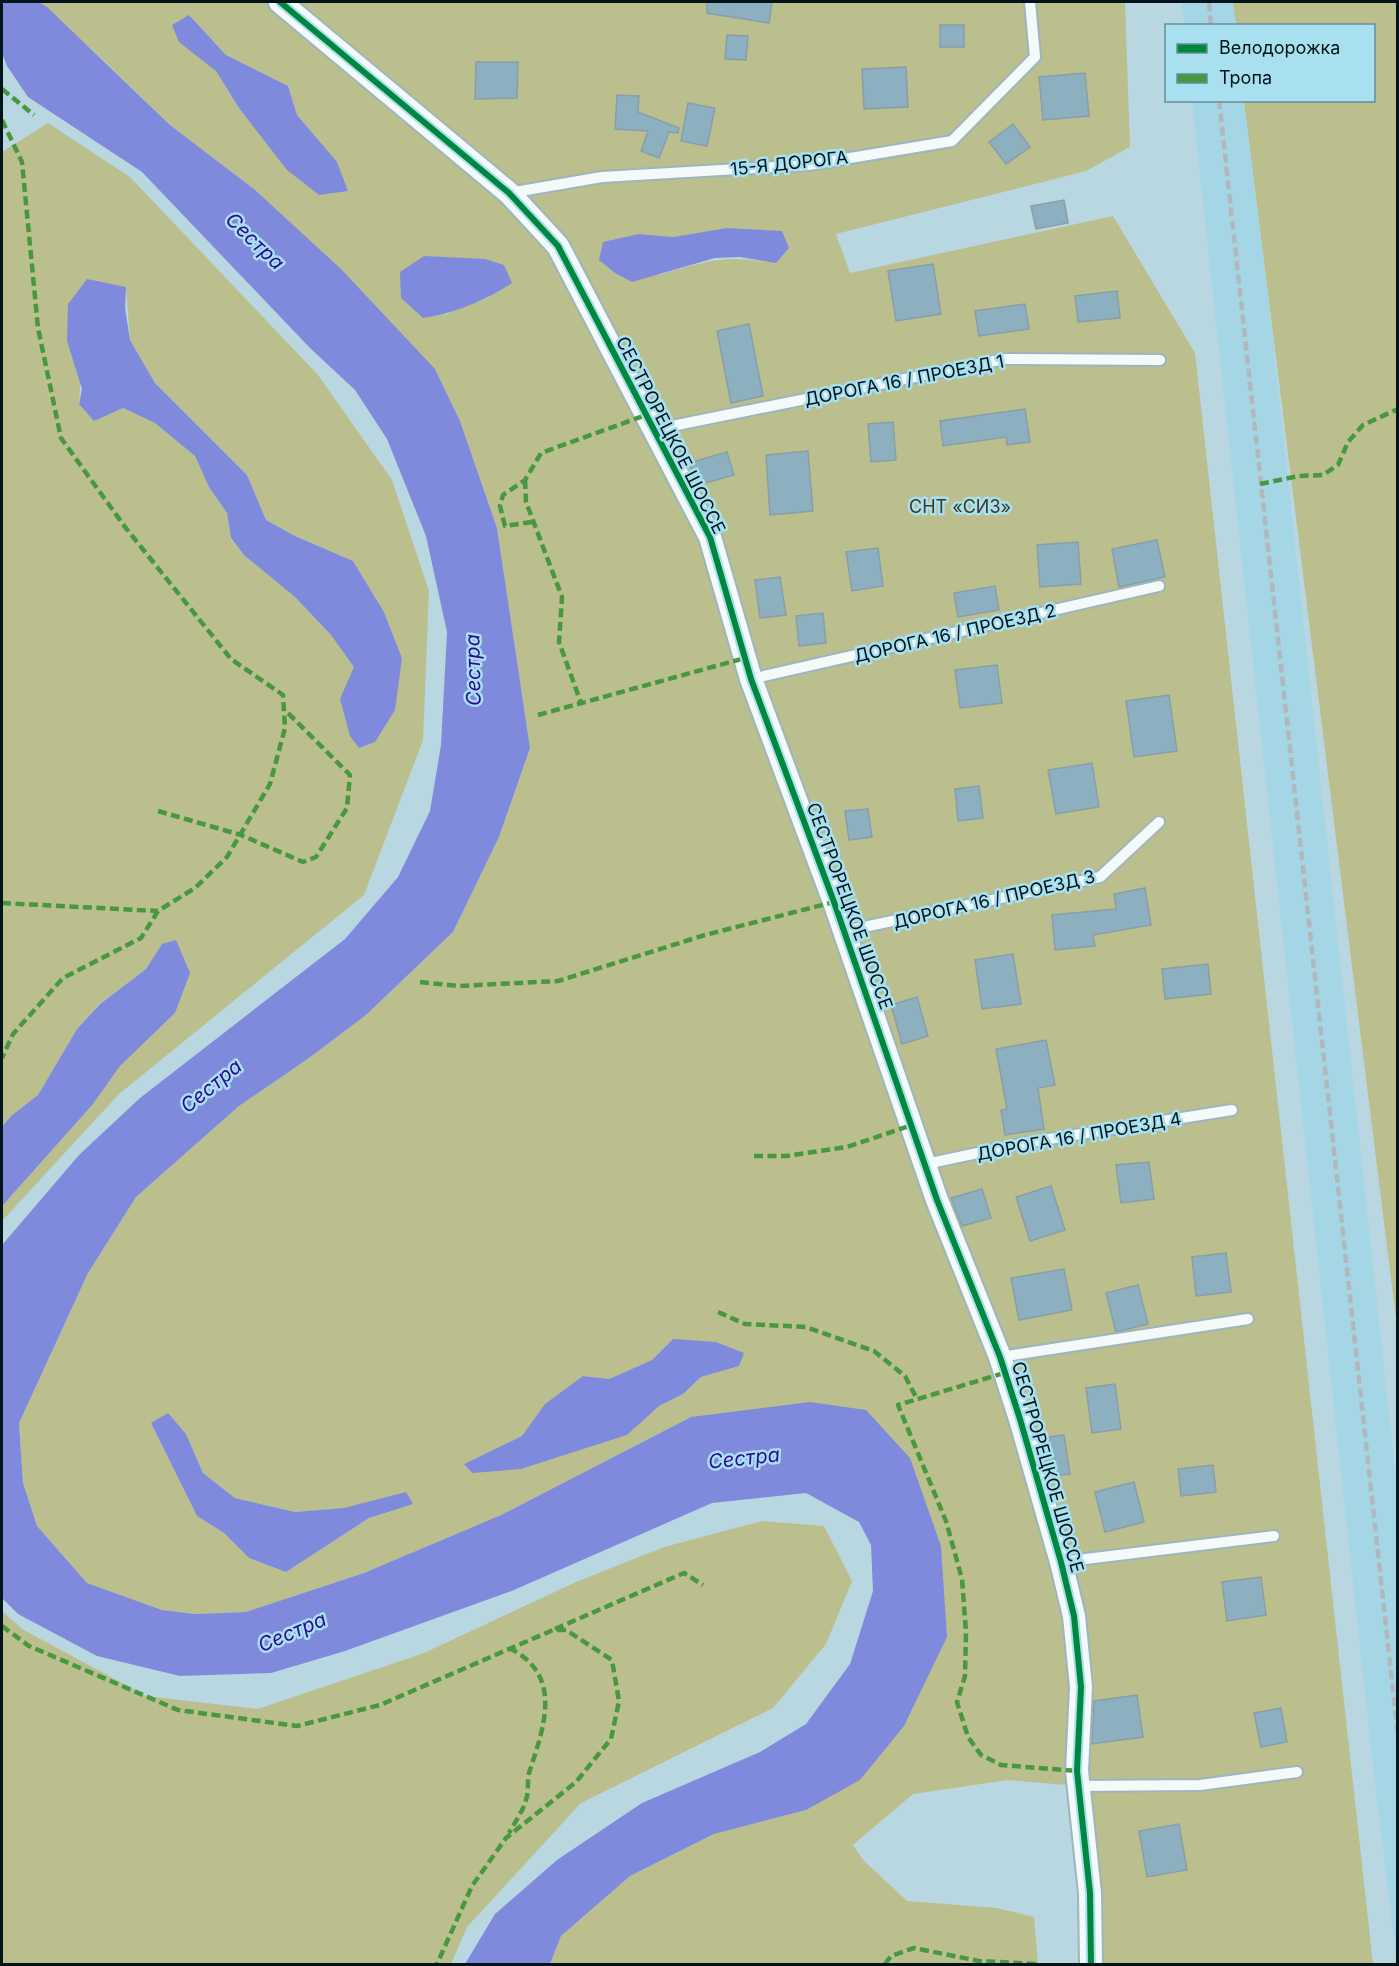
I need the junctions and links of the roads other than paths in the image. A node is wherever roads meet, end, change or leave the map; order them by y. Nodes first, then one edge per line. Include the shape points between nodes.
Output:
1 (280, 2) edge
2 (1030, 2) edge
3 (509, 193) junction
4 (1160, 360) dead end
5 (652, 430) junction
6 (1159, 586) dead end
7 (751, 679) junction
8 (1159, 822) dead end
9 (845, 931) junction
10 (1232, 1110) dead end
11 (926, 1164) junction
12 (1248, 1319) dead end
13 (1000, 1357) junction
14 (1274, 1536) dead end
15 (1061, 1562) junction
16 (1297, 1772) dead end
17 (1078, 1786) junction
18 (1091, 1965) edge

1 - 3 street, СЕСТРОРЕЦКОЕ ШОССЕ
2 - 3 lane, 15-Я ДОРОГА via 1035,57 952,141 808,165 602,177
3 - 5 street, СЕСТРОРЕЦКОЕ ШОССЕ via 558,246
4 - 5 lane, ДОРОГА 16 / ПРОЕЗД 1 via 1004,359
5 - 7 street, СЕСТРОРЕЦКОЕ ШОССЕ via 710,537
6 - 7 lane, ДОРОГА 16 / ПРОЕЗД 2
7 - 9 street, СЕСТРОРЕЦКОЕ ШОССЕ
8 - 9 lane, ДОРОГА 16 / ПРОЕЗД 3 via 1100,877
9 - 11 street, СЕСТРОРЕЦКОЕ ШОССЕ
10 - 11 lane, ДОРОГА 16 / ПРОЕЗД 4 via 1024,1143
11 - 13 street, СЕСТРОРЕЦКОЕ ШОССЕ
12 - 13 lane
13 - 15 street, СЕСТРОРЕЦКОЕ ШОССЕ
14 - 15 lane
15 - 17 street, СЕСТРОРЕЦКОЕ ШОССЕ via 1074,1616 1081,1687
16 - 17 lane via 1200,1785
17 - 18 street, СЕСТРОРЕЦКОЕ ШОССЕ via 1090,1893

